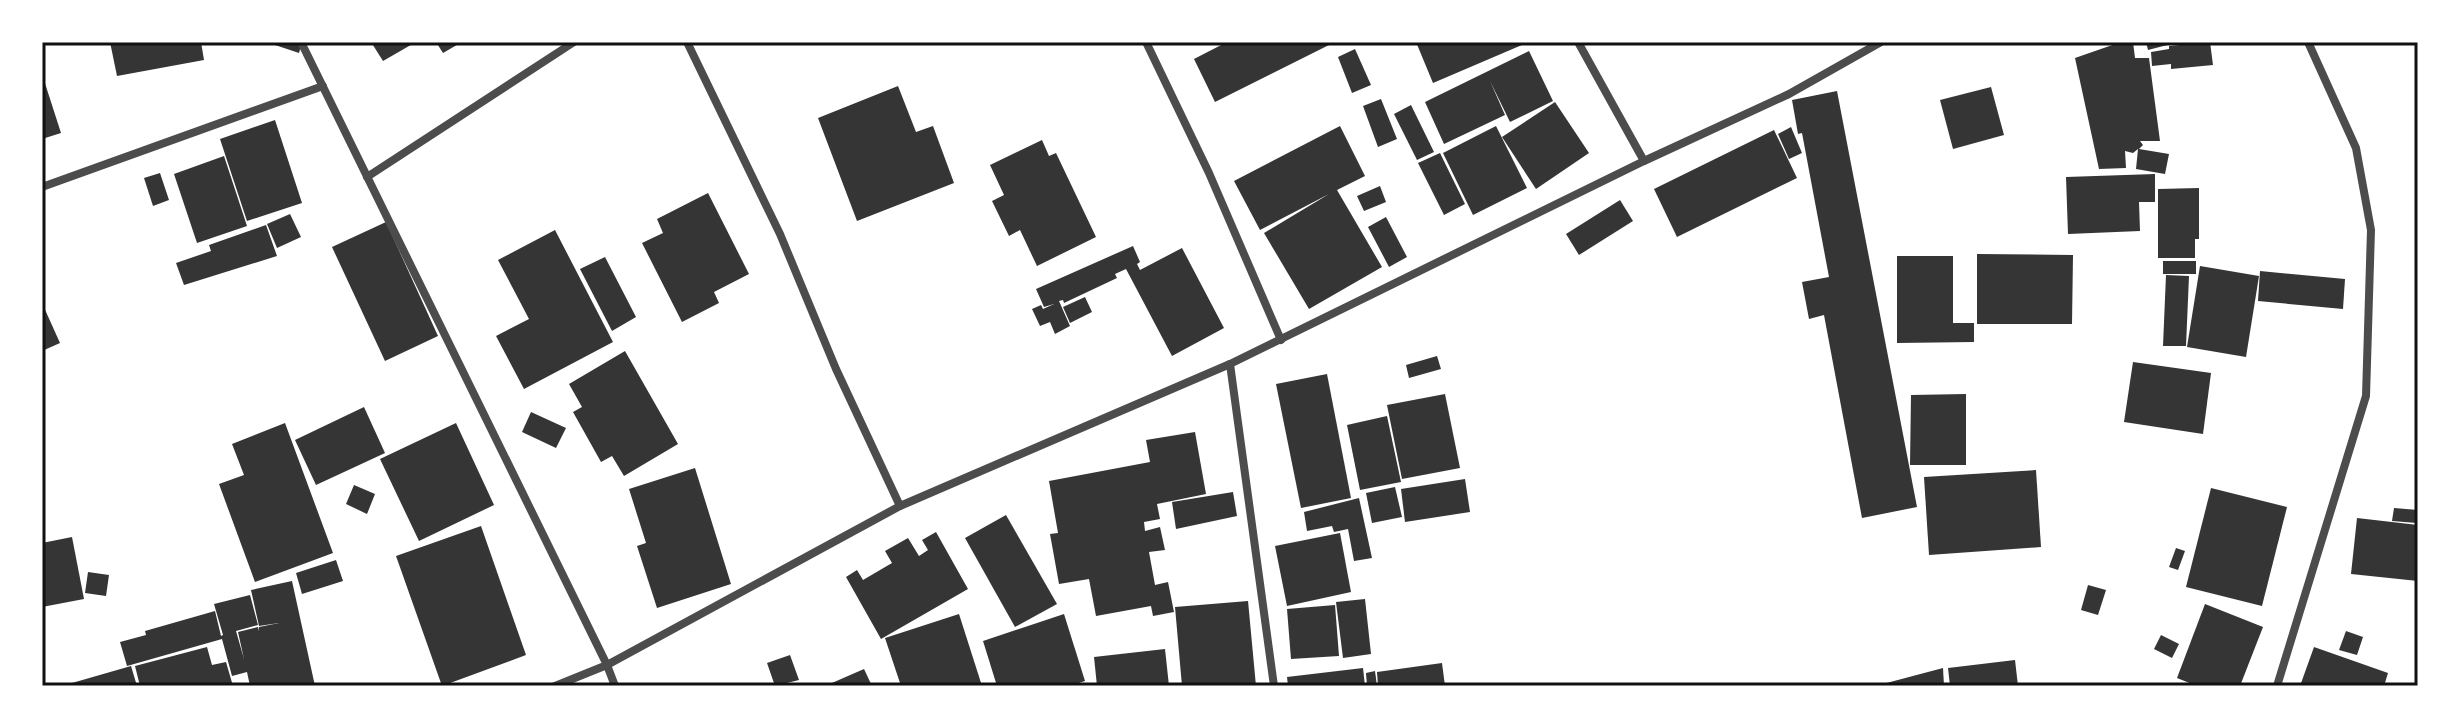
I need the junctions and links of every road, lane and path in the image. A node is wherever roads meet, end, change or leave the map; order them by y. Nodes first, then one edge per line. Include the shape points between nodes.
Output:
1 (301, 42) edge
2 (574, 42) edge
3 (687, 42) edge
4 (1146, 42) edge
5 (1578, 42) edge
6 (1881, 42) edge
7 (2308, 42) edge
8 (323, 86) junction
9 (1644, 161) junction
10 (367, 177) junction
11 (42, 187) edge
12 (1281, 340) junction
13 (1230, 364) junction
14 (900, 506) junction
15 (607, 665) junction
16 (555, 686) edge
17 (615, 686) edge
18 (1274, 686) edge
19 (2277, 686) edge

1 - 8 street
2 - 10 street
3 - 14 street via 780,234
4 - 12 street
5 - 9 street
6 - 9 street via 1789,94
7 - 19 street via 2356,148 2371,230 2366,396
8 - 10 street
8 - 11 street
9 - 12 street
10 - 15 street
12 - 13 street
13 - 14 street
13 - 18 street
14 - 15 street
15 - 16 street
15 - 17 street

